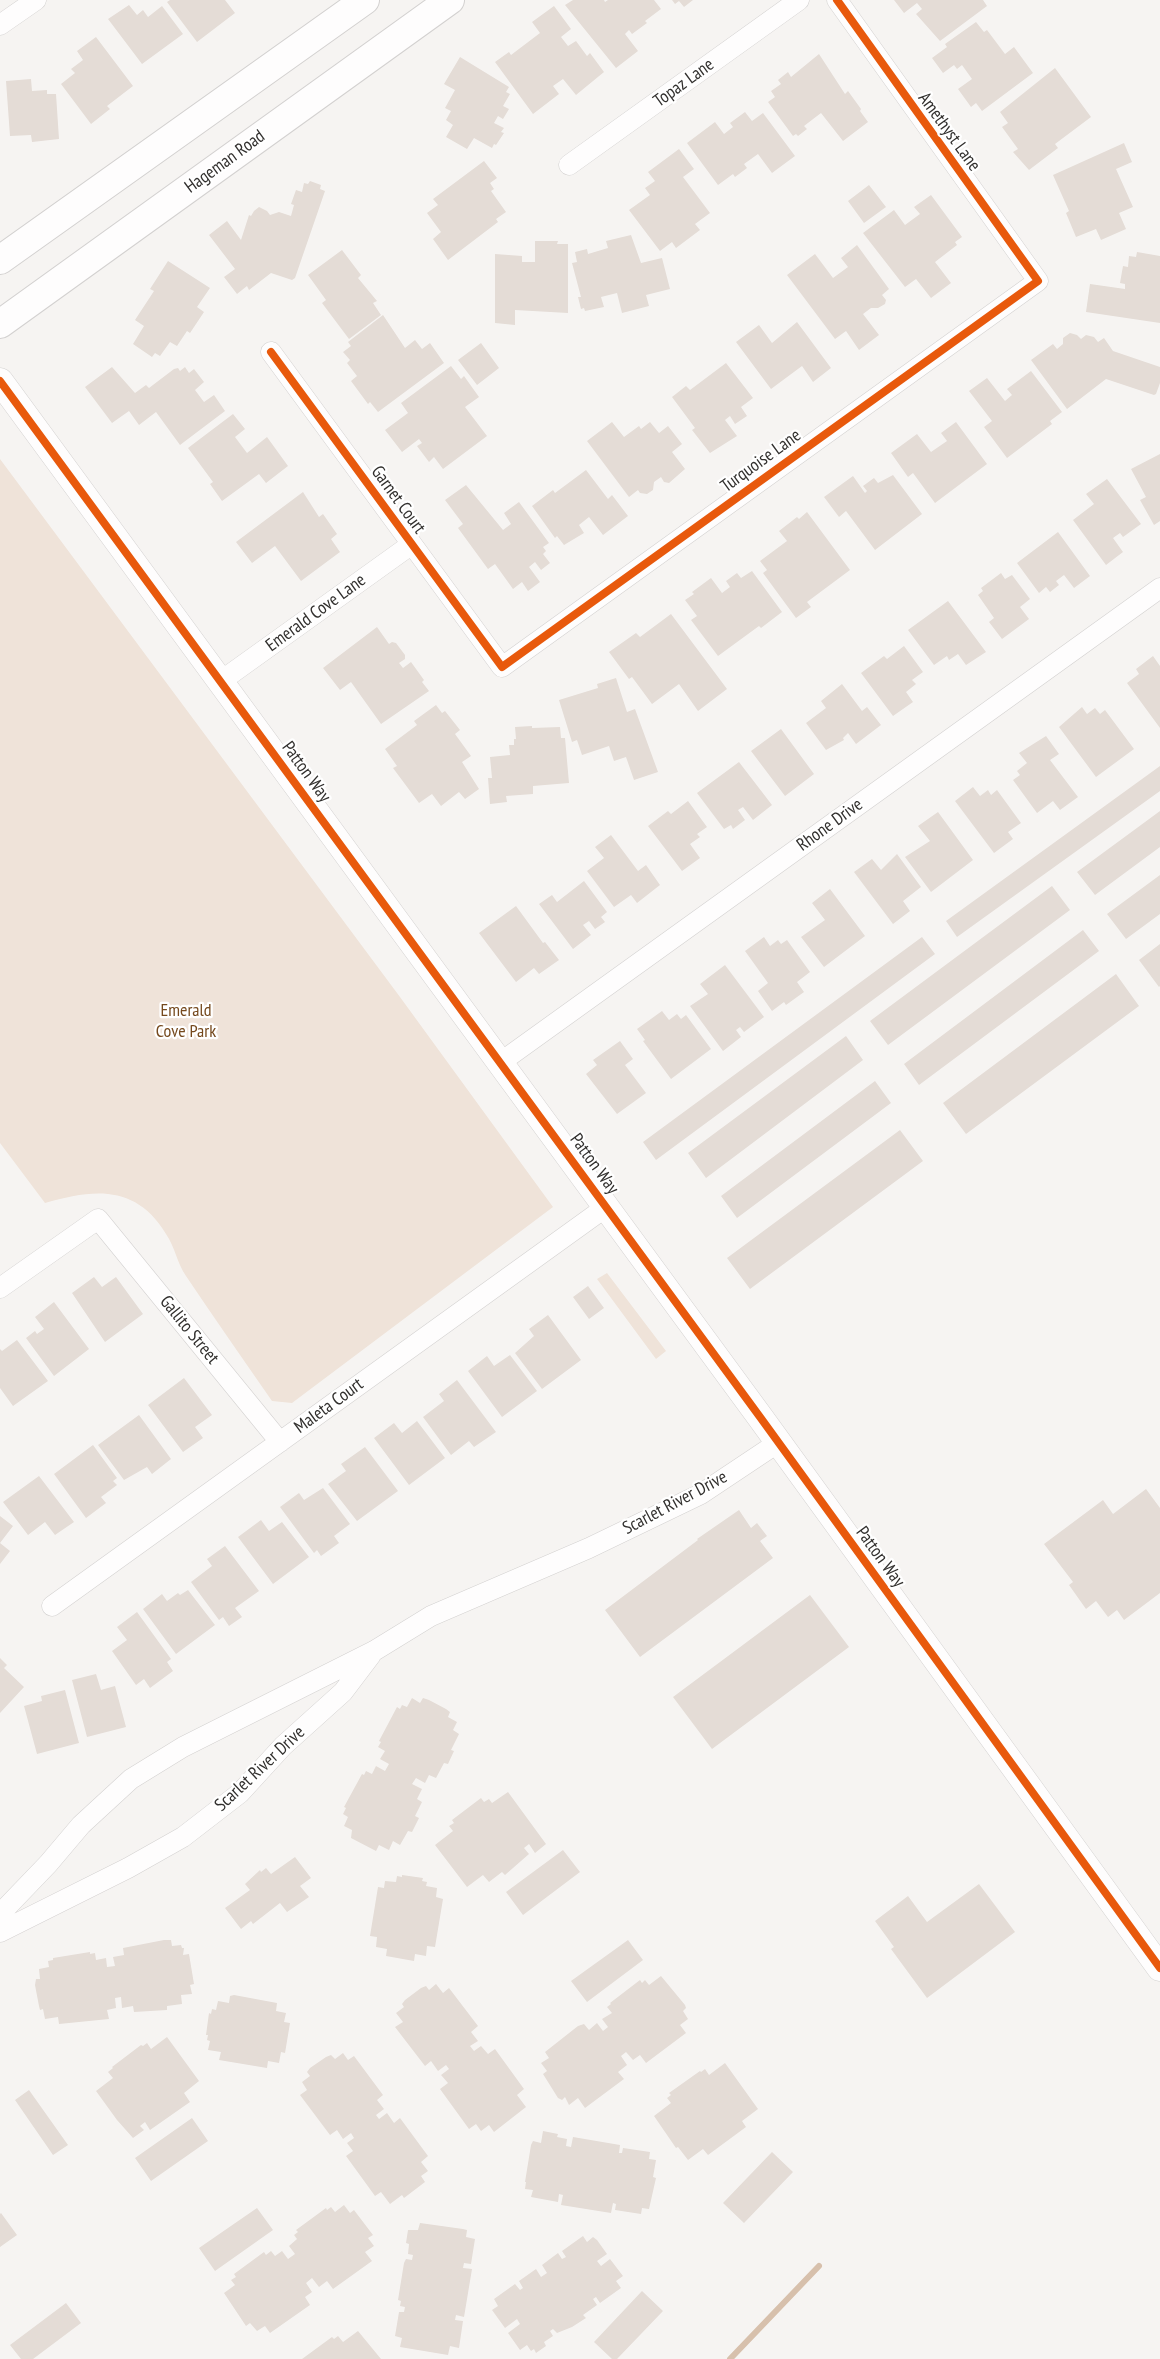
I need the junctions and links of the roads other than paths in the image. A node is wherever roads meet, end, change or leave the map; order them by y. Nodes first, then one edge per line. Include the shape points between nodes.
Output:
1 (36, 0) edge
2 (365, 0) edge
3 (450, 0) edge
4 (799, 0) edge
5 (837, 0) edge
6 (0, 25) edge
7 (569, 165) dead end
8 (0, 260) edge
9 (1038, 281) joint
10 (0, 324) edge
11 (271, 352) dead end
12 (0, 381) edge
13 (412, 544) junction
14 (1160, 588) edge
15 (502, 666) joint
16 (221, 681) junction
17 (501, 1062) junction
18 (606, 1206) junction
19 (0, 1288) edge
20 (280, 1442) junction
21 (778, 1442) junction
22 (52, 1606) dead end
23 (374, 1651) junction
24 (0, 1914) edge
25 (0, 1932) edge
26 (1160, 1968) edge

1 - 6 street
2 - 8 main road
3 - 10 main road, Hageman Road
4 - 7 street, Topaz Lane
5 - 9 street, Amethyst Lane
9 - 15 street, Turquoise Lane
11 - 13 street, Garnet Court
12 - 16 street, Patton Way
13 - 15 street, Garnet Court
13 - 16 street, Emerald Cove Lane
14 - 17 street, Rhone Drive
16 - 17 street, Patton Way
17 - 18 street, Patton Way
18 - 20 street, Maleta Court
18 - 21 street, Patton Way
19 - 20 street, Gallito Street via 98,1219
20 - 22 street, Maleta Court
21 - 23 street, Scarlet River Drive via 701,1494 589,1548 431,1616
21 - 26 street, Patton Way
23 - 24 street, Scarlet River Drive via 183,1747 131,1779 81,1825
23 - 25 street, Scarlet River Drive via 343,1692 283,1746 240,1793 183,1837

